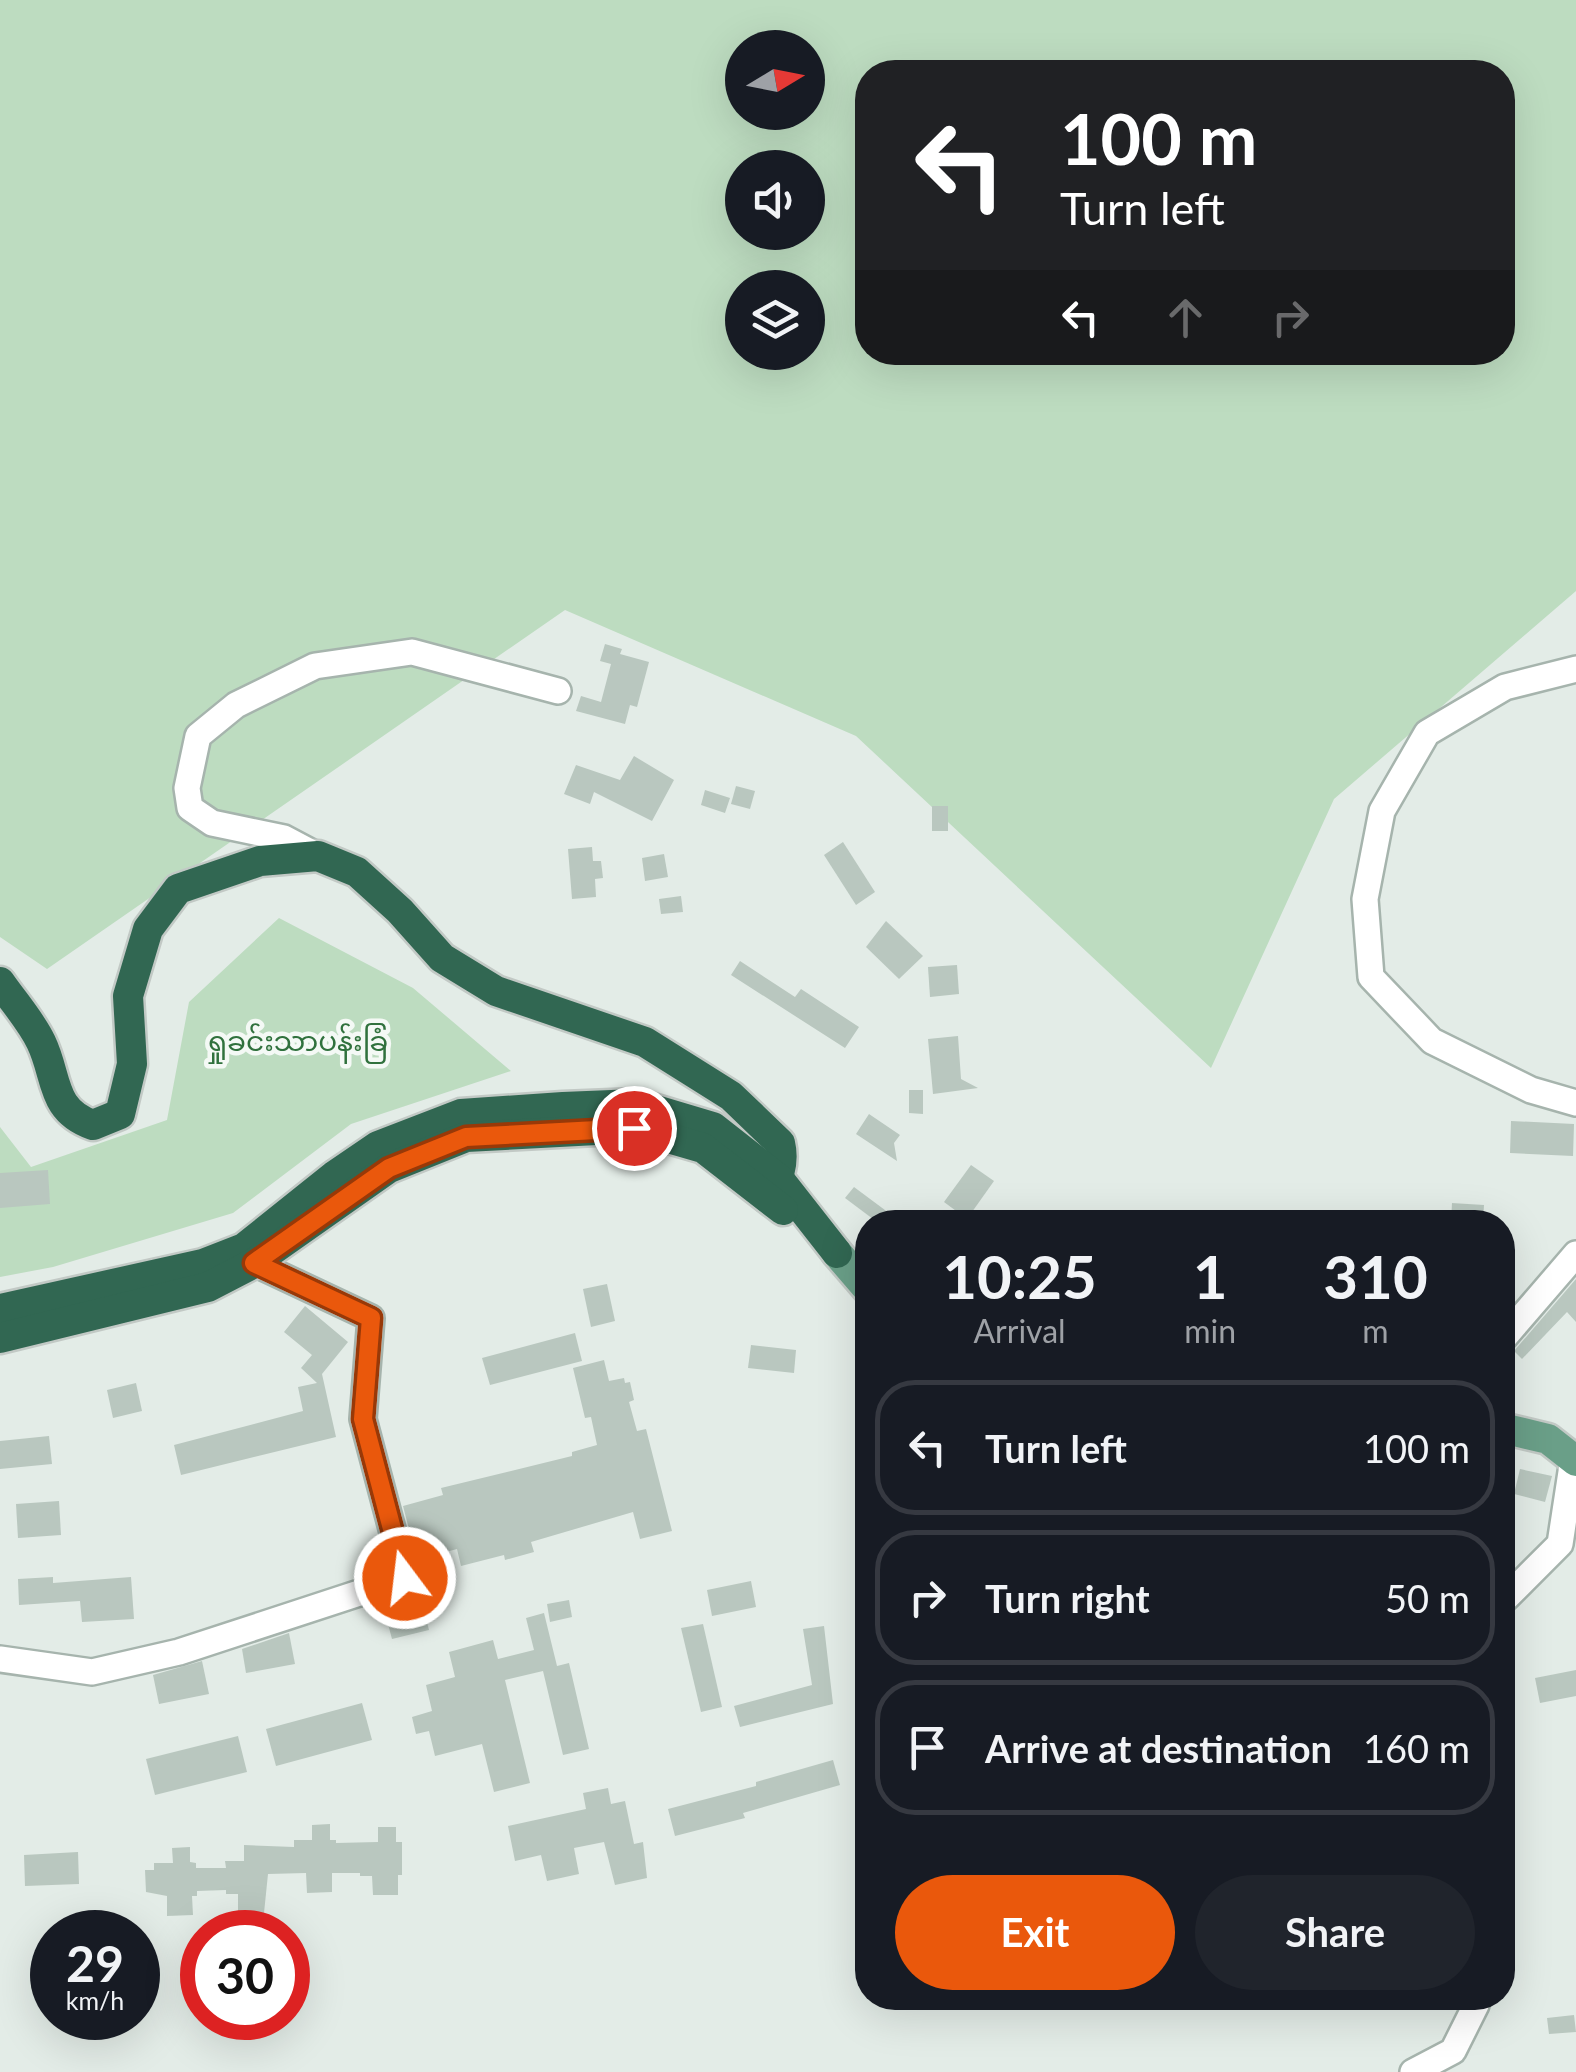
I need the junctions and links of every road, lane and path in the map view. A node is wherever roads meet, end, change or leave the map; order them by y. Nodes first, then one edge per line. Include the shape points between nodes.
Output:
1 (1576, 669) edge
2 (558, 691) dead end
3 (318, 856) junction
4 (0, 982) edge
5 (1576, 1103) edge
6 (774, 1188) junction
7 (836, 1253) joint
8 (1576, 1254) edge
9 (254, 1263) junction
10 (855, 1274) edge
11 (205, 1275) junction
12 (0, 1309) edge
13 (1515, 1325) edge
14 (0, 1338) edge
15 (1515, 1431) edge
16 (1574, 1460) edge
17 (1515, 1589) edge
18 (0, 1659) edge
19 (1474, 2010) edge
20 (1413, 2072) edge

1 - 5 street via 1505,687 1427,734 1382,811 1365,899 1371,977 1432,1041 1530,1090
2 - 3 street via 412,652 315,666 236,705 198,736 186,788 190,808 212,823 284,838
3 - 4 highway via 260,861 178,889 148,929 128,996 132,1064 120,1114 93,1125 73,1118 58,1096 41,1041
3 - 6 highway via 357,872 442,958 496,991 644,1042 731,1096 780,1143
6 - 7 highway
6 - 9 highway via 702,1148 634,1128 466,1137 389,1168
6 - 11 highway via 713,1127 636,1104 461,1114 378,1146
7 - 10 main road
8 - 13 street
9 - 11 highway
9 - 18 street via 371,1318 363,1419 405,1578 179,1652 92,1672
11 - 12 highway
11 - 14 highway
15 - 16 main road via 1548,1439
16 - 17 street via 1560,1544
19 - 20 street via 1453,2052

